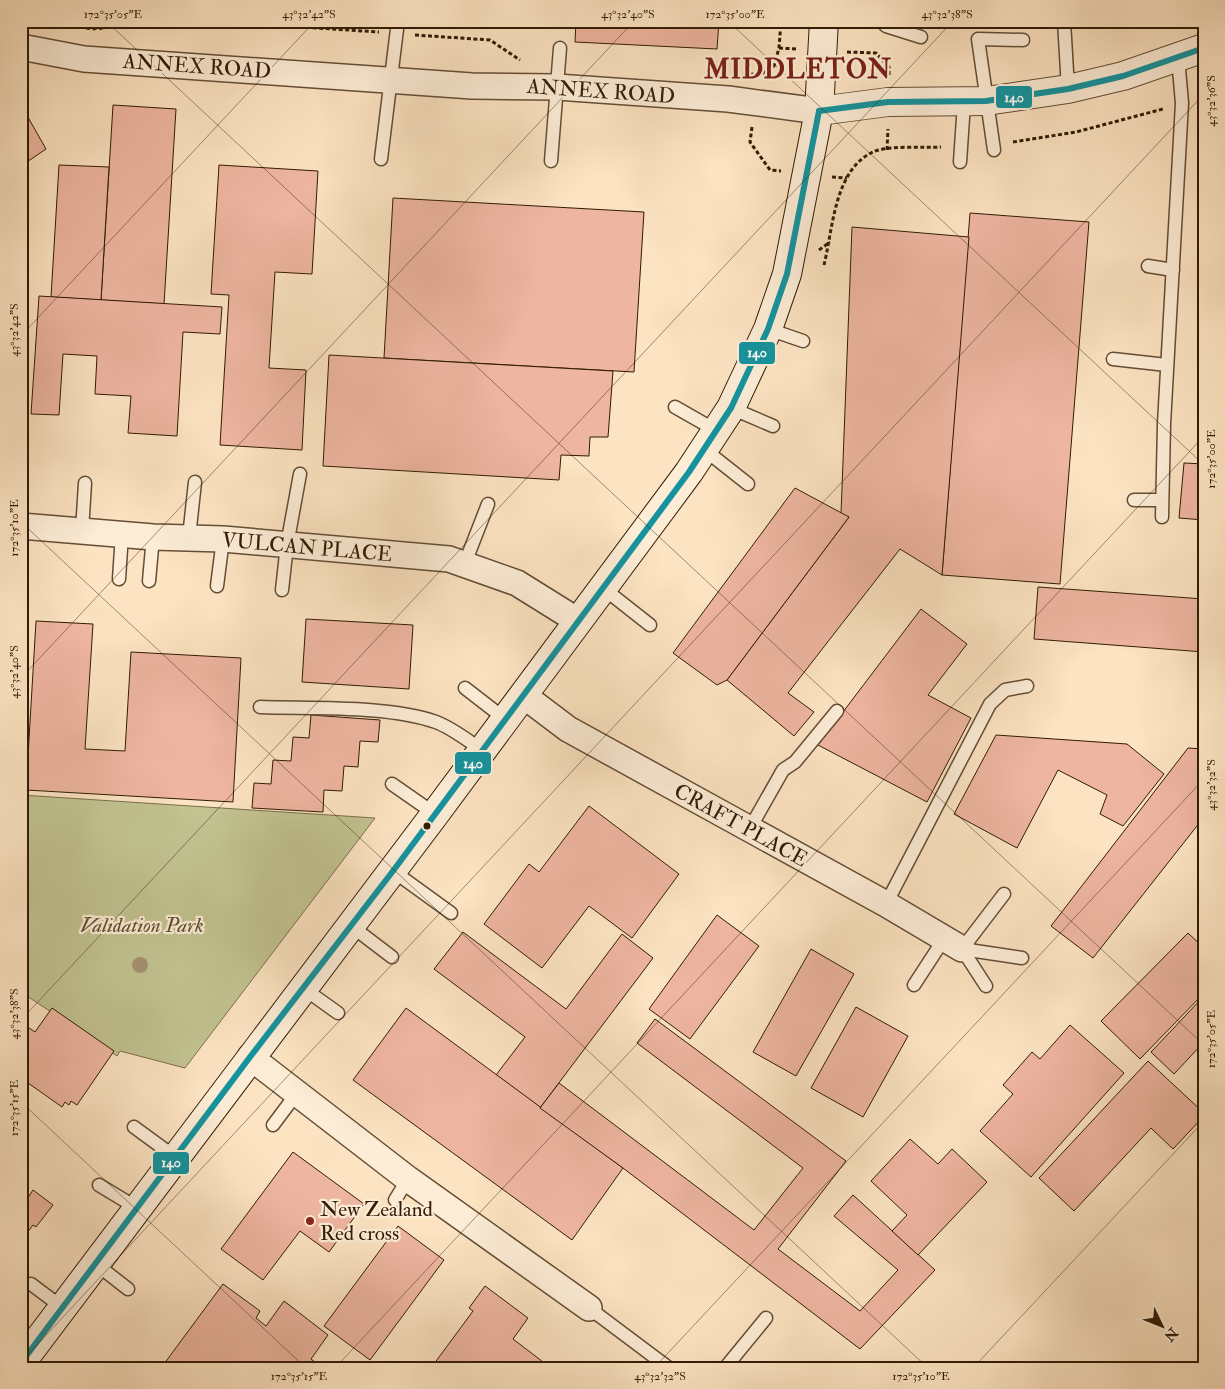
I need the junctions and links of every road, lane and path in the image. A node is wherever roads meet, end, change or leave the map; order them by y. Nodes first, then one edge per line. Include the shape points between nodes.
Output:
1 (68, 21) edge
2 (130, 21) edge
3 (209, 21) edge
4 (780, 21) edge
5 (824, 21) edge
6 (881, 21) edge
7 (1064, 21) edge
8 (397, 27) edge
9 (921, 37) dead end
10 (1023, 40) dead end
11 (21, 47) edge
12 (560, 48) dead end
13 (1204, 48) edge
14 (876, 53) dead end
15 (1178, 58) junction
16 (559, 62) junction
17 (889, 67) dead end
18 (738, 73) dead end
19 (390, 80) junction
20 (557, 87) junction
21 (1068, 89) junction
22 (975, 102) junction
23 (1182, 104) junction
24 (819, 111) junction
25 (750, 142) dead end
26 (963, 146) junction
27 (994, 147) joint
28 (381, 159) dead end
29 (552, 160) dead end
30 (960, 162) dead end
31 (770, 170) dead end
32 (824, 264) dead end
33 (1148, 266) dead end
34 (1173, 270) junction
35 (768, 329) junction
36 (803, 341) dead end
37 (1113, 358) dead end
38 (1167, 365) junction
39 (675, 407) dead end
40 (773, 426) dead end
41 (718, 430) junction
42 (300, 474) dead end
43 (195, 482) dead end
44 (85, 483) dead end
45 (748, 484) dead end
46 (1134, 500) dead end
47 (1160, 500) junction
48 (488, 504) dead end
49 (1162, 517) dead end
50 (21, 526) edge
51 (82, 531) junction
52 (122, 534) junction
53 (153, 537) junction
54 (189, 537) junction
55 (223, 539) junction
56 (287, 545) junction
57 (465, 563) junction
58 (119, 579) dead end
59 (149, 581) dead end
60 (217, 586) dead end
61 (603, 588) junction
62 (282, 590) dead end
63 (578, 621) junction
64 (650, 625) dead end
65 (1027, 686) dead end
66 (465, 688) dead end
67 (523, 695) junction
68 (260, 708) dead end
69 (837, 711) dead end
70 (505, 719) junction
71 (482, 750) junction
72 (392, 784) dead end
73 (435, 814) junction
74 (748, 830) junction
75 (393, 870) junction
76 (1004, 894) dead end
77 (886, 904) junction
78 (451, 913) dead end
79 (350, 925) junction
80 (953, 944) junction
81 (392, 957) dead end
82 (1022, 958) dead end
83 (914, 985) dead end
84 (986, 986) dead end
85 (303, 988) junction
86 (338, 1013) dead end
87 (250, 1057) junction
88 (297, 1093) junction
89 (273, 1125) dead end
90 (134, 1127) dead end
91 (175, 1157) junction
92 (408, 1178) junction
93 (99, 1185) dead end
94 (395, 1200) dead end
95 (137, 1208) junction
96 (96, 1264) junction
97 (31, 1284) dead end
98 (128, 1289) dead end
99 (63, 1308) junction
100 (589, 1308) joint
101 (766, 1318) dead end
102 (21, 1363) edge
103 (669, 1368) edge
104 (725, 1368) edge

1 - 2 path via 87,29
3 - 8 path
4 - 18 path via 779,48 774,66 760,74
5 - 24 main road
6 - 9 lane via 886,26
7 - 21 lane
8 - 16 path via 490,40 518,60
8 - 19 lane
10 - 22 lane via 978,39
11 - 19 street, ANNEX ROAD via 84,59
12 - 16 lane
13 - 15 main road, ANNEX ROAD
14 - 17 path
15 - 21 main road, ANNEX ROAD
15 - 23 lane
16 - 20 lane
19 - 20 street, ANNEX ROAD via 472,86
19 - 28 lane
20 - 24 street, ANNEX ROAD via 730,99
20 - 29 lane
21 - 22 main road, ANNEX ROAD
22 - 24 main road, ANNEX ROAD via 888,102
22 - 26 lane
22 - 27 lane
23 - 27 path via 1076,132
23 - 34 lane
24 - 35 main road via 787,274
25 - 31 path
26 - 30 lane
26 - 32 path via 887,150 874,152 863,159 841,192
33 - 34 lane
34 - 38 lane
35 - 36 lane
35 - 41 main road
37 - 38 lane
38 - 47 lane
39 - 41 lane
40 - 41 lane
41 - 45 lane
41 - 61 main road
42 - 56 lane
43 - 54 lane
44 - 51 lane
46 - 47 lane
47 - 49 lane
48 - 57 lane
50 - 51 street, VULCAN PLACE
51 - 52 street, VULCAN PLACE
52 - 53 street, VULCAN PLACE
52 - 58 lane
53 - 54 street, VULCAN PLACE
53 - 59 lane
54 - 55 street, VULCAN PLACE
55 - 56 street, VULCAN PLACE
55 - 60 lane
56 - 57 street, VULCAN PLACE
56 - 62 lane
57 - 63 street, VULCAN PLACE via 517,583
61 - 63 main road
61 - 64 lane
63 - 67 main road
65 - 77 lane via 1006,690 990,704
66 - 70 lane
67 - 70 main road
67 - 74 street, CRAFT PLACE via 568,729
68 - 71 lane via 392,712 435,722
69 - 74 lane via 795,762 783,770
70 - 71 main road
71 - 73 main road
72 - 73 lane
73 - 75 main road
74 - 77 street, CRAFT PLACE
75 - 78 lane
75 - 79 main road
76 - 80 lane
77 - 80 street, CRAFT PLACE
79 - 81 lane
79 - 85 main road
80 - 82 lane
80 - 83 lane
80 - 84 lane
85 - 86 lane
85 - 87 main road
87 - 88 street
87 - 91 main road
88 - 89 lane
88 - 92 street
90 - 91 lane
91 - 95 main road
92 - 94 lane
92 - 100 street
93 - 95 lane
95 - 96 main road
96 - 98 lane
96 - 99 main road
97 - 99 lane
99 - 102 main road
100 - 103 lane
101 - 104 lane

